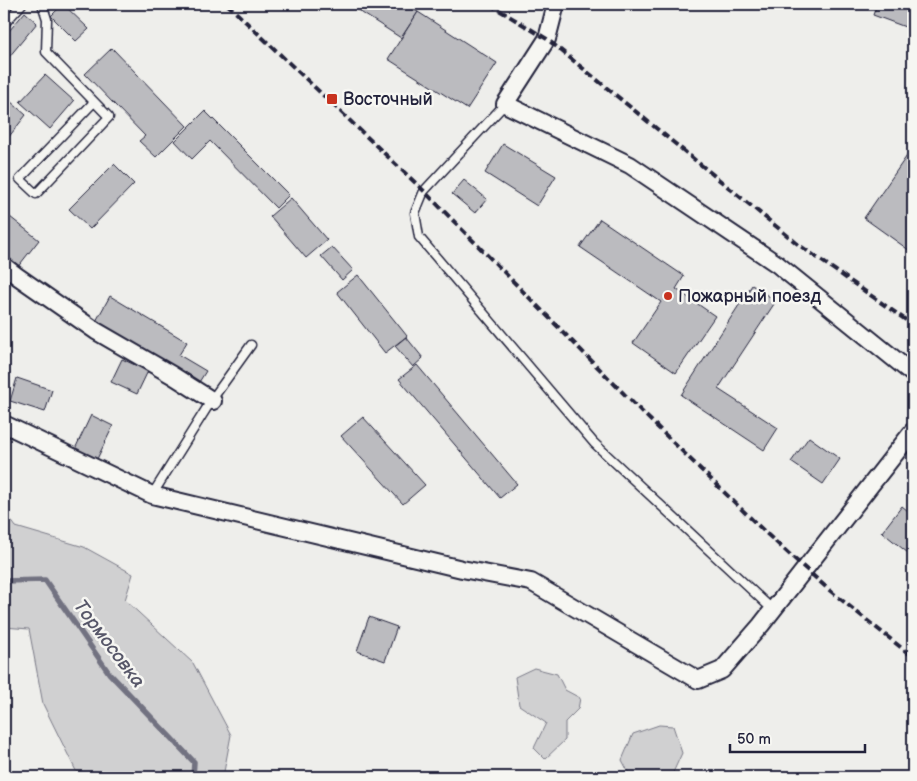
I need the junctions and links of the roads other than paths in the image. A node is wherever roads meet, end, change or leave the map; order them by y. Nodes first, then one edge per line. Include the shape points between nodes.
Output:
1 (22, 4) edge
2 (42, 4) edge
3 (556, 4) edge
4 (4, 24) edge
5 (94, 102) junction
6 (505, 104) junction
7 (4, 266) edge
8 (252, 345) dead end
9 (913, 374) edge
10 (213, 401) junction
11 (4, 424) edge
12 (913, 431) edge
13 (152, 495) junction
14 (773, 610) junction

1 - 4 lane
2 - 5 lane via 47,19 46,52
3 - 6 street via 547,39
5 - 5 lane via 109,117 36,194 20,179
6 - 9 street via 630,165 777,264
6 - 14 lane via 424,190 415,213 420,237 594,443
7 - 10 street via 96,331
8 - 10 lane
10 - 13 lane
11 - 13 street
12 - 14 street
13 - 14 street via 462,569 531,582 698,680 722,670

